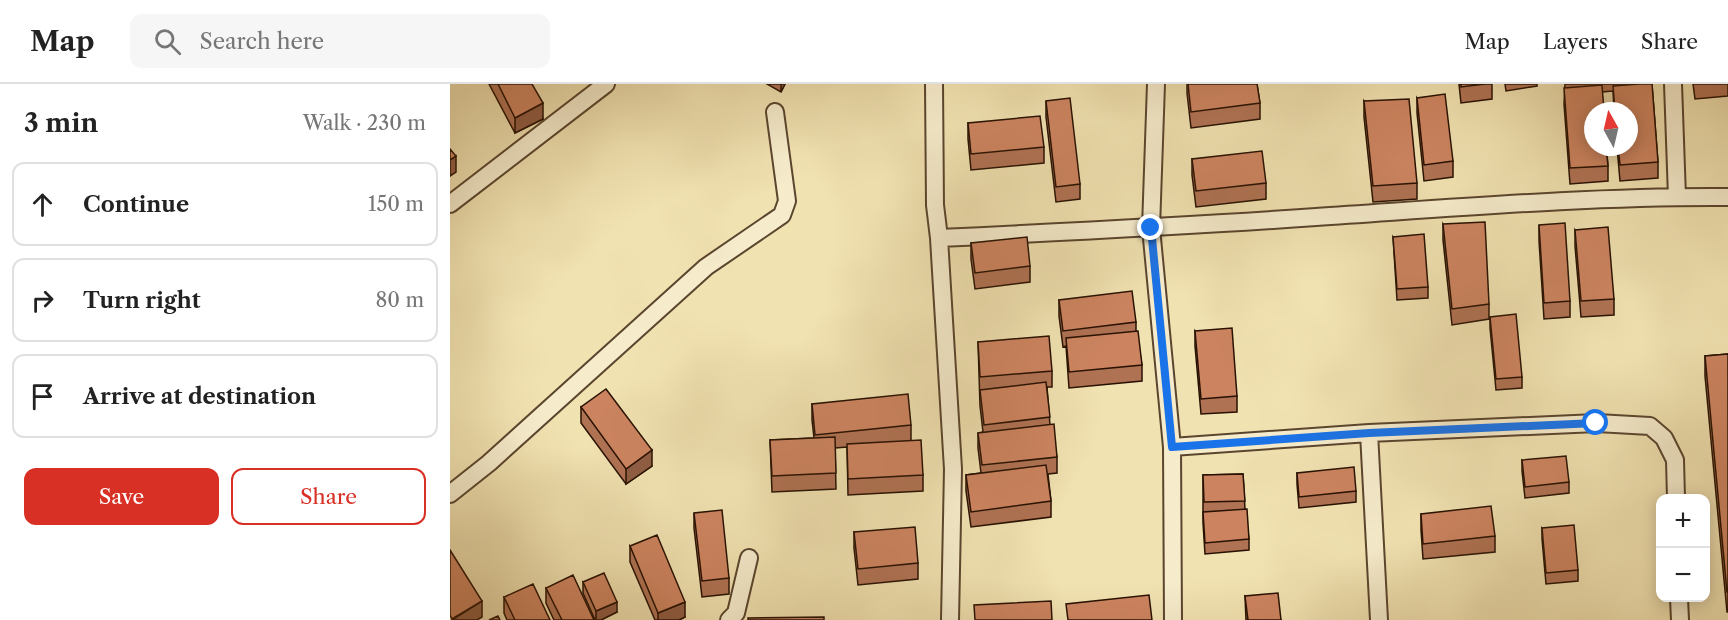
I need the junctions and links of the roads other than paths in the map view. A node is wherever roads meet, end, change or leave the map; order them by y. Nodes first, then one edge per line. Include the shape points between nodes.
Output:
1 (606, 84) edge
2 (934, 84) edge
3 (1156, 84) edge
4 (1673, 84) edge
5 (775, 112) dead end
6 (1677, 197) junction
7 (1728, 197) edge
8 (450, 204) edge
9 (1151, 228) junction
10 (939, 238) junction
11 (1369, 433) junction
12 (1172, 447) junction
13 (450, 494) edge
14 (1676, 494) edge
15 (749, 558) dead end
16 (1679, 602) edge
17 (729, 620) edge
18 (950, 620) edge
19 (1173, 620) edge
20 (1379, 620) edge
21 (1680, 620) edge

1 - 8 street
2 - 10 street
3 - 9 street
4 - 6 street
5 - 13 street via 787,201 782,214 706,267
6 - 7 street
6 - 9 street via 1485,205
9 - 10 street
9 - 12 street
10 - 18 street via 953,469
11 - 12 street
11 - 14 street via 1596,423 1650,426 1664,438 1675,460
11 - 20 street
12 - 19 street
15 - 17 street via 736,613
16 - 21 street

